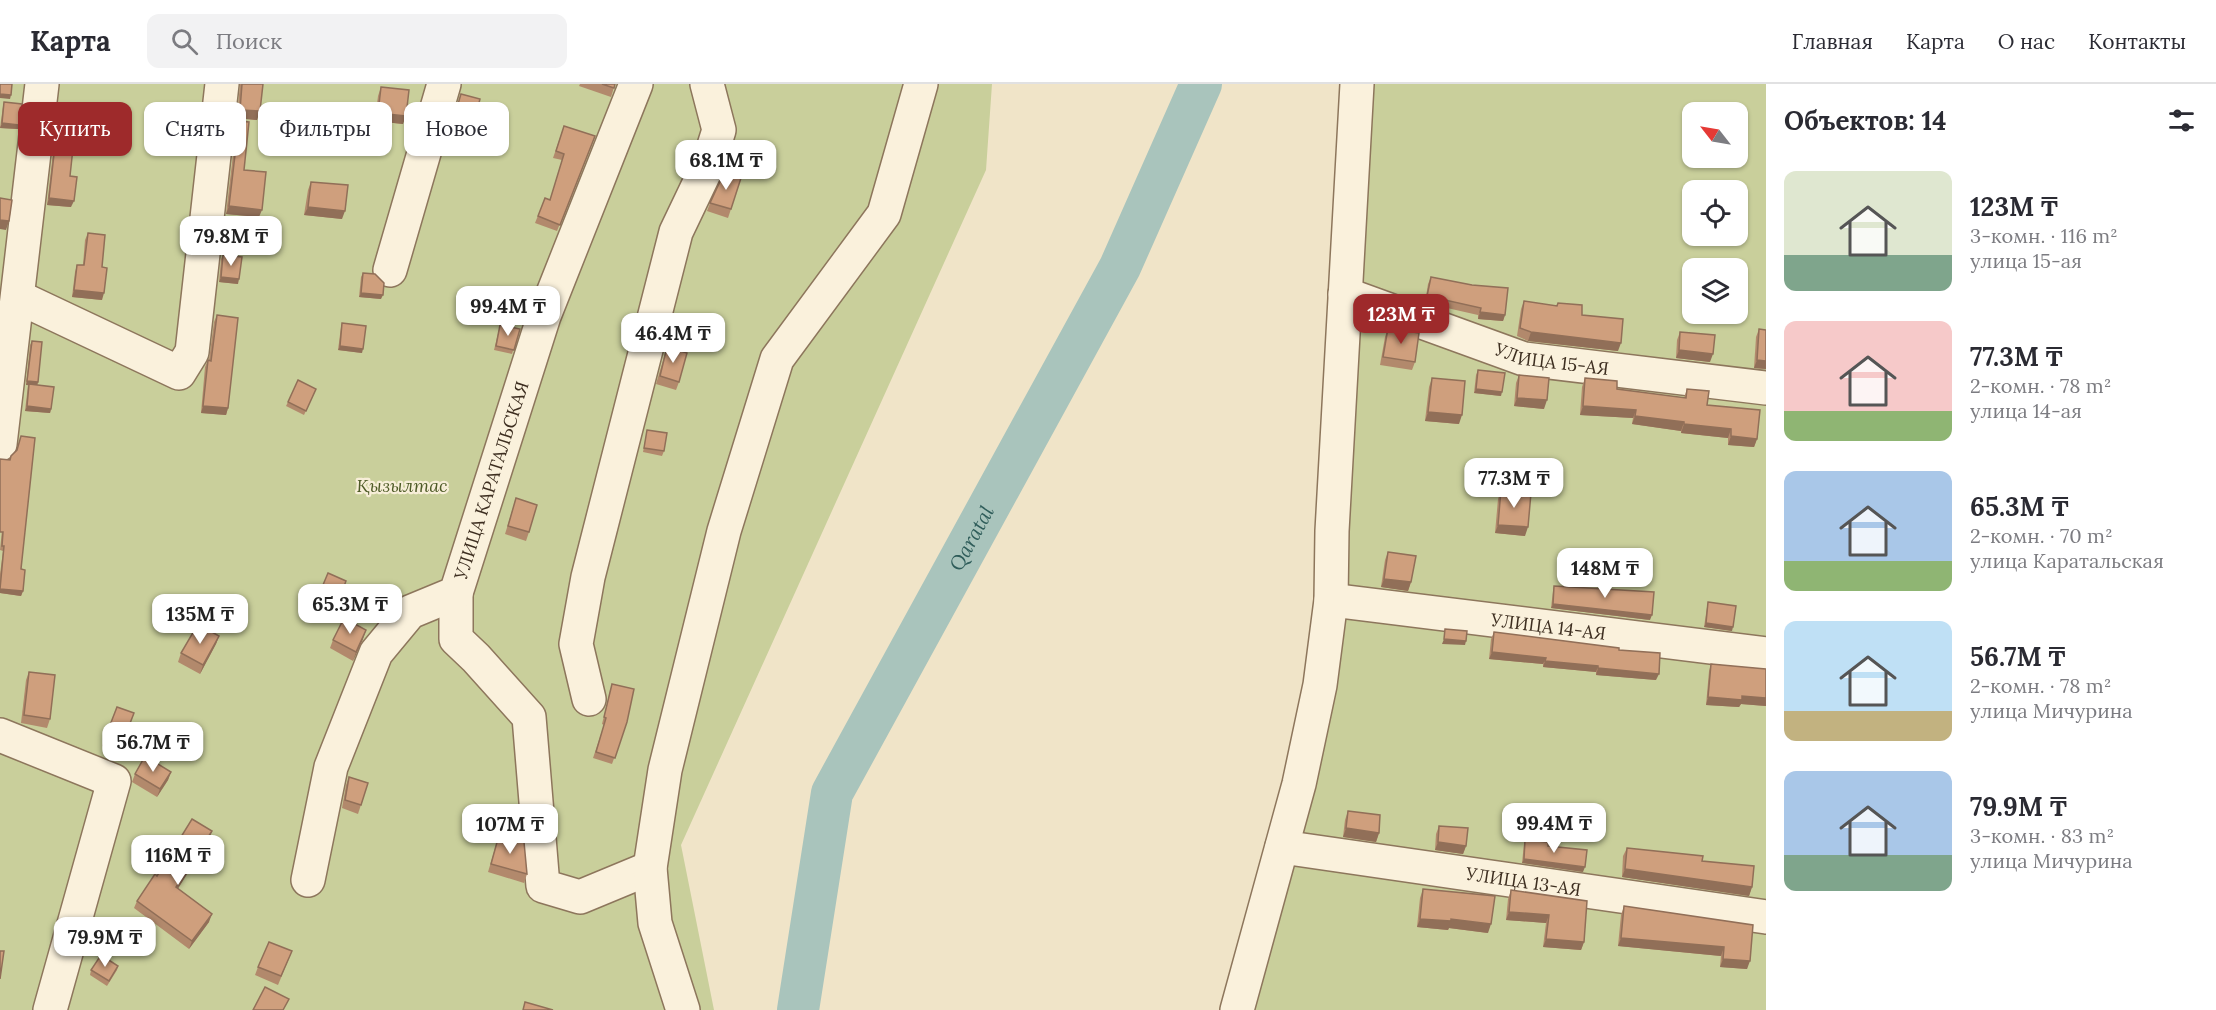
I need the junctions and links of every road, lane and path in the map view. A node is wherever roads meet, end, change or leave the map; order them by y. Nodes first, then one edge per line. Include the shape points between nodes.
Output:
1 (42, 84) edge
2 (222, 84) edge
3 (444, 84) edge
4 (636, 84) edge
5 (707, 84) edge
6 (921, 84) edge
7 (1357, 84) edge
8 (390, 270) dead end
9 (1346, 294) junction
10 (18, 297) junction
11 (1766, 388) edge
12 (0, 444) edge
13 (456, 593) junction
14 (1331, 600) junction
15 (1766, 654) edge
16 (589, 699) dead end
17 (0, 735) edge
18 (1282, 848) junction
19 (650, 868) junction
20 (308, 880) dead end
21 (1766, 917) edge
22 (50, 1010) edge
23 (683, 1010) edge
24 (1237, 1010) edge

1 - 10 street
2 - 10 street via 192,352 179,373
3 - 8 street
4 - 13 street, УЛИЦА КАРАТАЛЬСКАЯ via 544,315
5 - 16 street via 719,130 708,165 676,232 588,577 576,644
6 - 19 street via 884,214 777,359 724,531 665,770
7 - 9 street
9 - 11 street, УЛИЦА 15-АЯ via 1524,359
9 - 14 street
10 - 12 street
13 - 19 street via 456,639 529,717 543,886 580,897
13 - 20 street, УЛИЦА КАРАТАЛЬСКАЯ via 410,612 376,654 331,766
14 - 15 street, УЛИЦА 14-АЯ
14 - 18 street via 1320,685
17 - 22 street via 114,781
18 - 21 street, УЛИЦА 13-АЯ
18 - 24 street
19 - 23 street via 655,922

